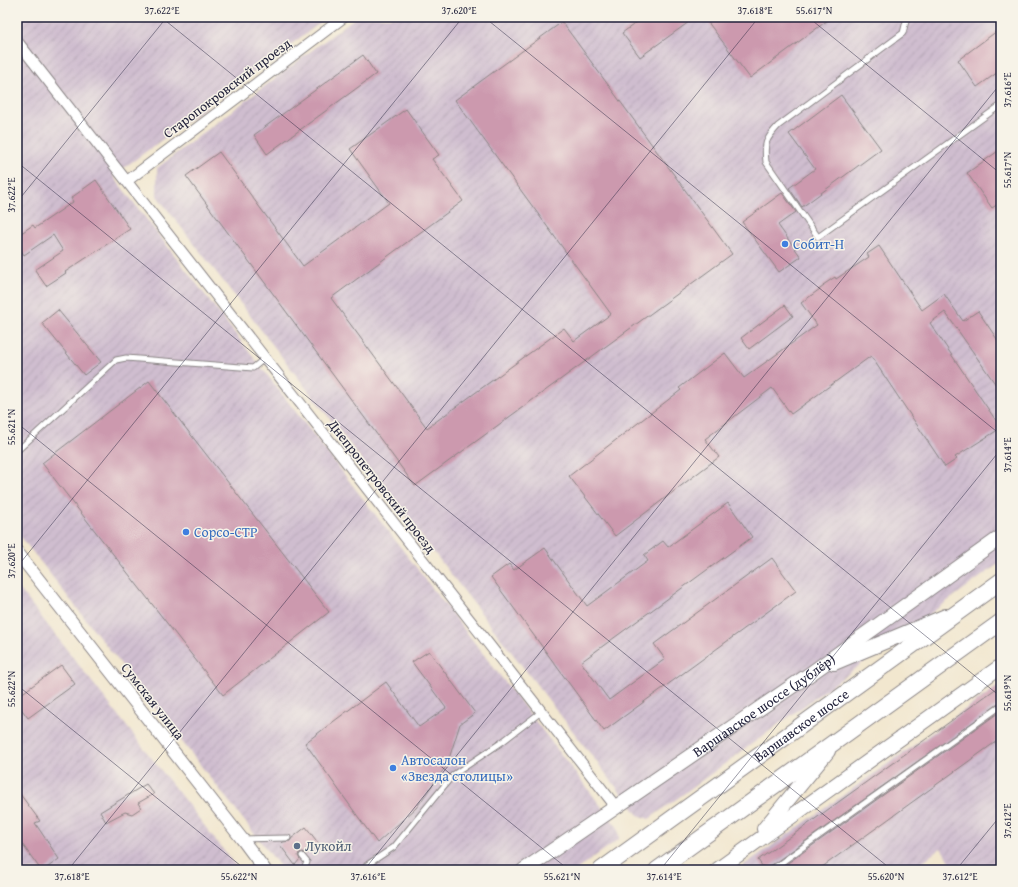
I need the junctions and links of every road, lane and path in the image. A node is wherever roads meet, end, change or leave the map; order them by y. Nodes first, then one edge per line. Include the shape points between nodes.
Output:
1 (344, 17) edge
2 (907, 17) edge
3 (17, 41) edge
4 (1001, 105) edge
5 (127, 181) junction
6 (265, 358) junction
7 (17, 451) edge
8 (1001, 537) edge
9 (17, 552) edge
10 (1001, 581) edge
11 (963, 609) junction
12 (1001, 622) edge
13 (1001, 666) edge
14 (810, 674) junction
15 (1001, 706) edge
16 (541, 712) junction
17 (834, 742) junction
18 (616, 807) junction
19 (288, 838) dead end
20 (242, 839) junction
21 (752, 844) junction
22 (302, 856) dead end
23 (367, 865) dead end
24 (265, 870) edge
25 (304, 870) edge
26 (524, 870) edge
27 (601, 870) edge
28 (657, 870) edge
29 (717, 870) edge
30 (771, 870) edge

1 - 5 street, Старопокровский проезд
2 - 4 lane via 904,34 778,126 764,147 766,162 818,237
3 - 5 street, Днепропетровский проезд
5 - 6 street, Днепропетровский проезд
6 - 7 lane via 253,368 126,358 116,360
6 - 16 street, Днепропетровский проезд
8 - 14 main road, Варшавское шоссе (дублёр)
9 - 20 street, Сумская улица
10 - 11 main road, Варшавское шоссе
11 - 14 main road
11 - 27 main road, Варшавское шоссе
12 - 17 main road
13 - 21 main road
14 - 18 main road, Варшавское шоссе (дублёр)
15 - 30 lane
16 - 18 street, Днепропетровский проезд
16 - 23 lane via 453,775 394,847
17 - 21 main road
17 - 28 main road
18 - 26 main road, Варшавское шоссе (дублёр)
19 - 20 lane
20 - 24 street, Сумская улица
21 - 29 main road
22 - 25 lane via 307,862

